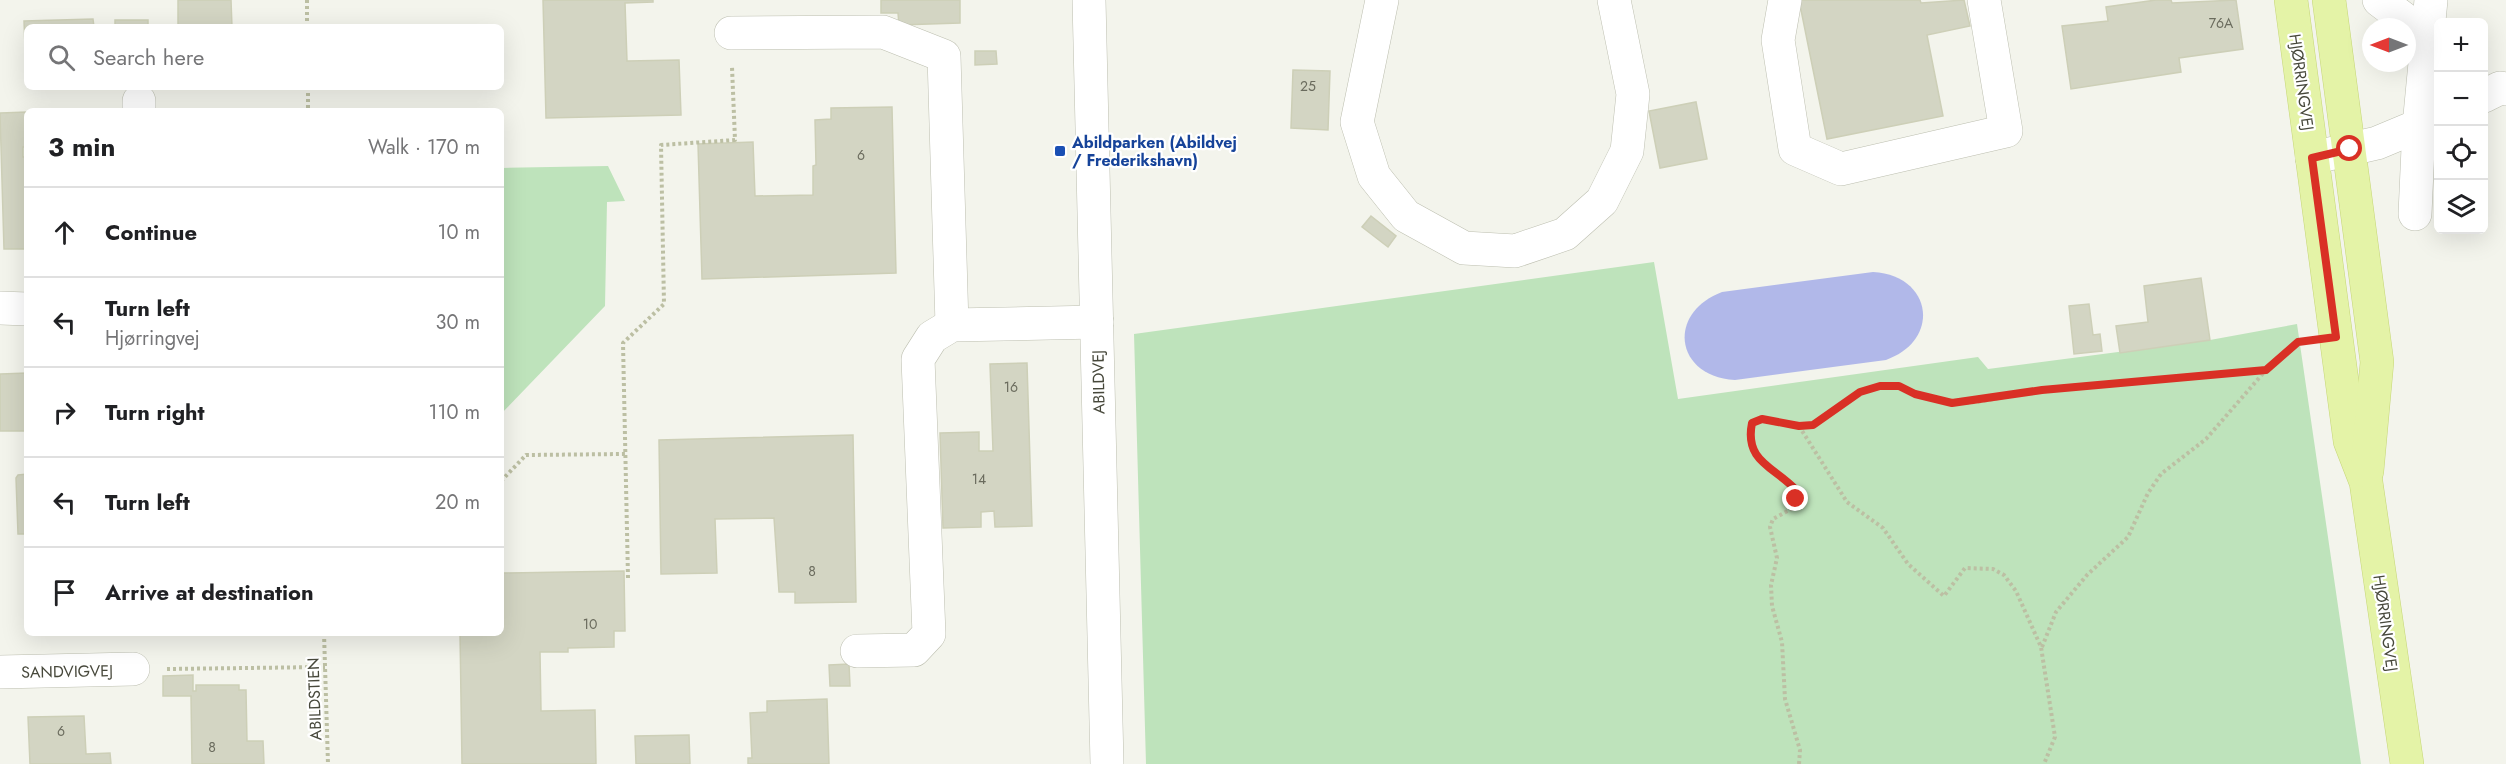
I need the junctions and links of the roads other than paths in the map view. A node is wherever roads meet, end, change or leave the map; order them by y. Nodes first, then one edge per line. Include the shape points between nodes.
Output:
1 (1089, 0) edge
2 (1382, 0) edge
3 (1614, 0) edge
4 (1785, 0) edge
5 (1984, 0) edge
6 (2291, 0) edge
7 (2329, 0) edge
8 (2379, 0) edge
9 (2431, 0) edge
10 (731, 33) road end
11 (2428, 38) junction
12 (2506, 89) edge
13 (2488, 94) edge
14 (2429, 121) edge
15 (2350, 149) junction
16 (2312, 158) junction
17 (2415, 214) dead end
18 (0, 308) edge
19 (24, 309) edge
20 (1096, 322) junction
21 (952, 325) junction
22 (2366, 482) junction
23 (857, 651) dead end
24 (133, 669) road end
25 (0, 672) edge
26 (2402, 763) edge
27 (1107, 764) edge

1 - 20 street, ABILDVEJ
2 - 3 street via 1357,122 1374,177 1406,216 1464,248 1515,251 1565,234 1602,201 1627,151 1633,94
4 - 5 street via 1778,40 1795,149 1841,169 2006,131
6 - 16 main road, HJØRRINGVEJ
7 - 15 main road, HJØRRINGVEJ
8 - 11 street
9 - 11 street
10 - 21 street via 883,32 944,56
11 - 14 street
12 - 13 street
14 - 15 street via 2377,143
14 - 17 street
15 - 16 street
15 - 22 main road, HJØRRINGVEJ via 2377,363
16 - 22 main road, HJØRRINGVEJ via 2350,441
18 - 19 street
20 - 21 street
20 - 27 street, ABILDVEJ
21 - 23 street via 932,337 918,359 929,634 914,650
22 - 26 main road, HJØRRINGVEJ
24 - 25 street, SANDVIGVEJ

